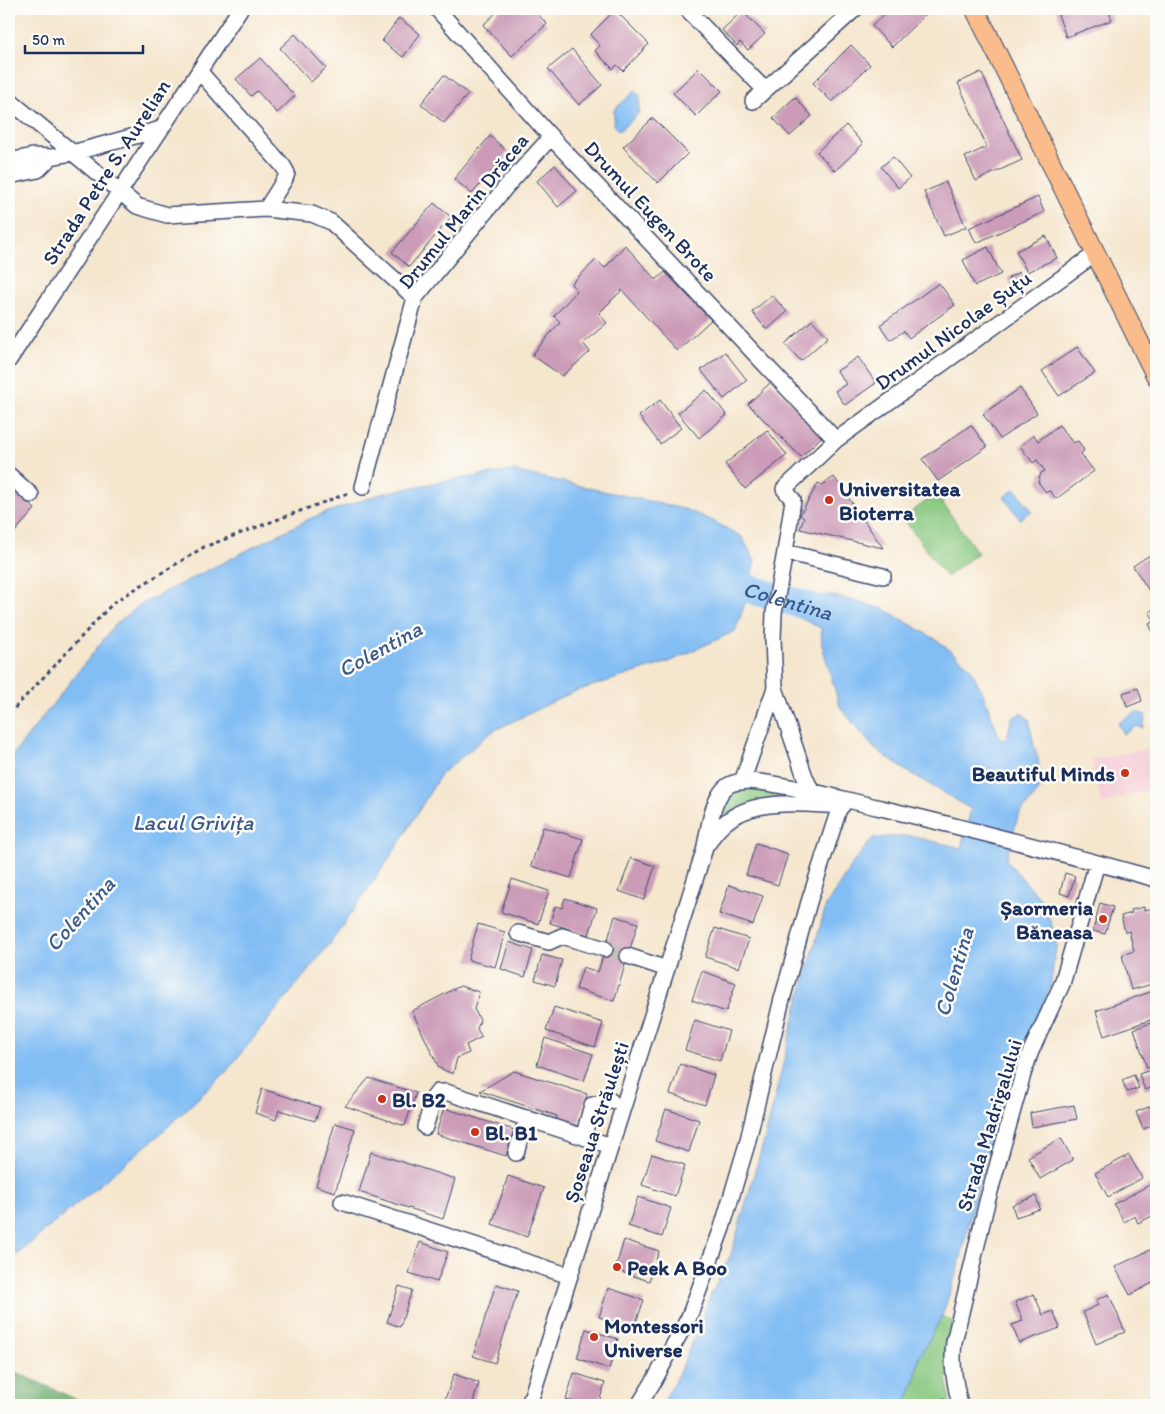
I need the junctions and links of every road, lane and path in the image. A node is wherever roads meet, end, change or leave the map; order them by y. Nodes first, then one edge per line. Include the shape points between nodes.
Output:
1 (240, 9) edge
2 (437, 9) edge
3 (855, 9) edge
4 (975, 9) edge
5 (690, 13) dead end
6 (199, 71) junction
7 (765, 90) junction
8 (9, 100) edge
9 (753, 101) dead end
10 (161, 129) junction
11 (551, 137) junction
12 (72, 153) junction
13 (51, 157) junction
14 (9, 161) edge
15 (9, 176) edge
16 (120, 192) junction
17 (266, 209) junction
18 (1095, 254) junction
19 (415, 298) junction
20 (9, 360) edge
21 (1156, 376) edge
22 (836, 440) junction
23 (9, 475) edge
24 (363, 487) joint
25 (31, 495) dead end
26 (785, 552) junction
27 (883, 576) dead end
28 (775, 688) junction
29 (9, 714) edge
30 (742, 782) junction
31 (812, 792) junction
32 (840, 806) junction
33 (883, 809) junction
34 (704, 851) junction
35 (1097, 863) junction
36 (1156, 879) edge
37 (518, 933) dead end
38 (605, 949) tunnel mouth
39 (628, 956) tunnel mouth
40 (667, 969) junction
41 (610, 1101) dead end
42 (527, 1118) junction
43 (424, 1126) dead end
44 (586, 1128) dead end
45 (611, 1146) junction
46 (516, 1153) dead end
47 (342, 1202) dead end
48 (570, 1276) junction
49 (959, 1400) edge
50 (529, 1405) edge
51 (639, 1405) edge
52 (919, 1405) edge

1 - 6 street, Strada Petre S. Aurelian
2 - 11 street, Drumul Eugen Brote
3 - 7 street
4 - 18 main road
5 - 7 street
6 - 10 street, Strada Petre S. Aurelian
6 - 17 street via 287,173
7 - 9 street
8 - 12 street, Strada Petre S. Aurelian
10 - 12 street
10 - 16 street, Strada Petre S. Aurelian
11 - 19 street, Drumul Marin Drăcea
11 - 22 street, Drumul Eugen Brote
12 - 13 street
12 - 16 street, Strada Petre S. Aurelian
13 - 14 street via 33,156
13 - 15 street via 38,170
16 - 17 street, Strada Petre S. Aurelian via 137,206 167,214
16 - 20 street, Strada Petre S. Aurelian
17 - 19 street, Strada Petre S. Aurelian via 312,214 331,222
18 - 21 main road
18 - 22 street, Drumul Nicolae Șuțu
19 - 24 street, Drumul Marin Drăcea
22 - 26 street, Drumul Nicolae Șuțu via 784,490 793,500
23 - 25 street
24 - 29 path via 204,547 114,602
26 - 27 street
26 - 28 street via 774,613
28 - 30 street
28 - 31 street
30 - 31 street
30 - 34 street via 729,785 718,798
31 - 33 street
32 - 33 street
32 - 34 street via 771,804 749,810 722,825
32 - 51 street via 809,902 722,1228 688,1317
33 - 35 street
34 - 40 street, Șoseaua Străulești
35 - 36 street
35 - 49 street, Strada Madrigalului via 1062,984 1022,1074 987,1202 954,1342 953,1371
37 - 38 street via 550,942 562,936
39 - 40 street
40 - 45 street, Șoseaua Străulești
41 - 44 street via 592,1105
42 - 43 street via 438,1092
42 - 45 street
42 - 46 street
45 - 48 street, Șoseaua Străulești
47 - 48 street
48 - 50 street, Șoseaua Străulești
49 - 52 path

